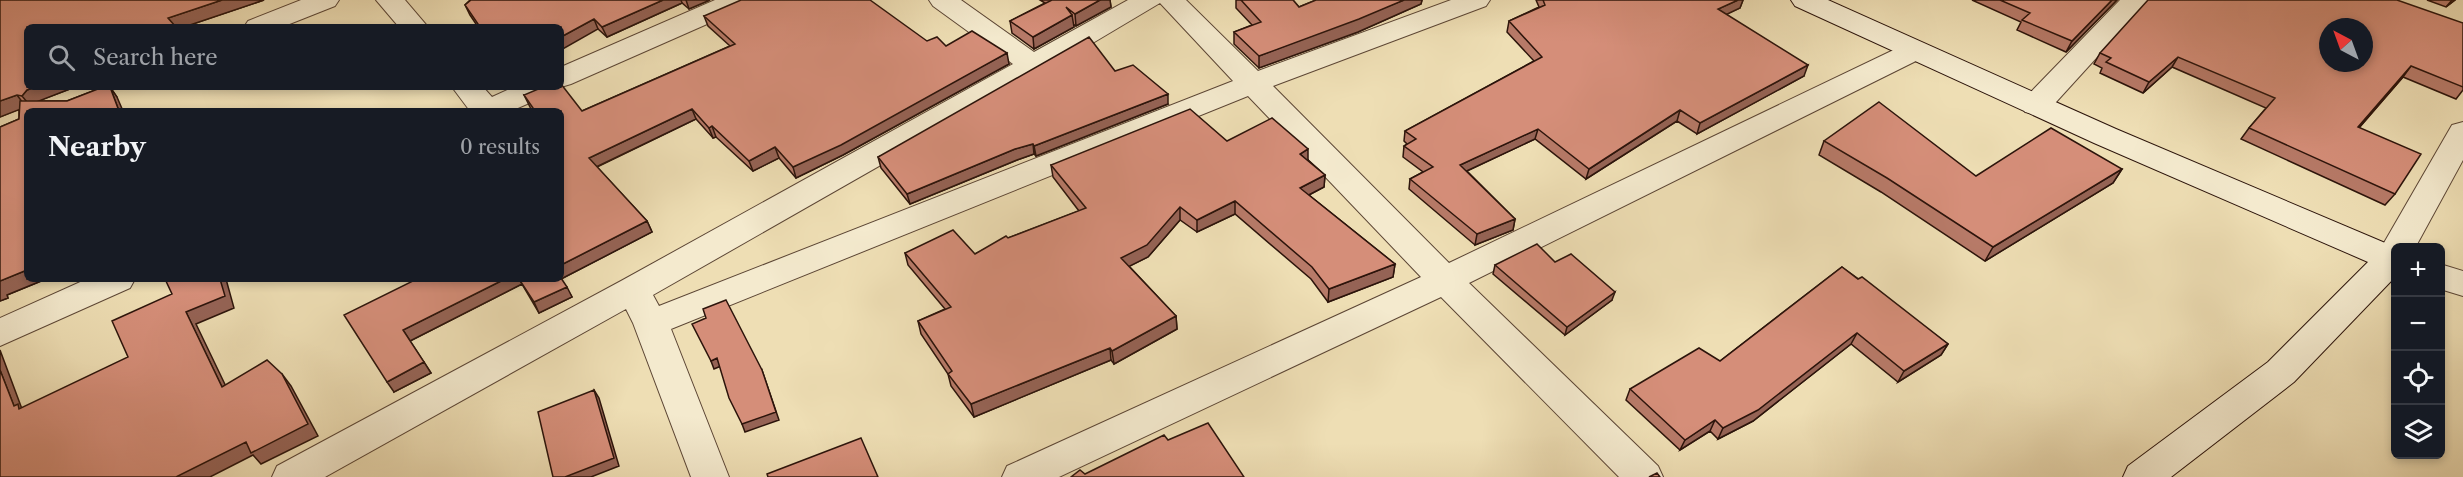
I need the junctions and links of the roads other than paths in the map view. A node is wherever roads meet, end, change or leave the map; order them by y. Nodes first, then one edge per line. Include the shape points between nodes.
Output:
1 (326, 0) edge
2 (390, 0) edge
3 (738, 0) edge
4 (943, 0) edge
5 (1148, 0) edge
6 (1171, 0) edge
7 (1476, 0) edge
8 (1805, 0) edge
9 (2135, 0) edge
10 (266, 24) edge
11 (411, 24) edge
12 (1914, 51) junction
13 (1034, 66) junction
14 (564, 77) edge
15 (1254, 83) junction
16 (469, 90) edge
17 (533, 90) edge
18 (2036, 105) junction
19 (484, 108) edge
20 (493, 108) edge
21 (2463, 132) edge
22 (2402, 243) edge
23 (2391, 253) edge
24 (2391, 259) edge
25 (2445, 278) edge
26 (1445, 280) junction
27 (111, 282) edge
28 (2463, 284) edge
29 (633, 290) junction
30 (651, 323) junction
31 (0, 333) edge
32 (291, 477) edge
33 (710, 477) edge
34 (1021, 477) edge
35 (1644, 477) edge
36 (2142, 477) edge

1 - 10 street
2 - 11 street
3 - 14 street
4 - 13 street
5 - 13 street
6 - 15 street
7 - 15 street
8 - 12 street
9 - 18 street
12 - 18 street
12 - 26 street
13 - 29 street
15 - 26 street
15 - 30 street
16 - 19 street
17 - 20 street
18 - 23 street
21 - 22 street
24 - 36 street via 2281,372
25 - 28 street
26 - 34 street
26 - 35 street
27 - 31 street
29 - 30 street
29 - 32 street
30 - 33 street

